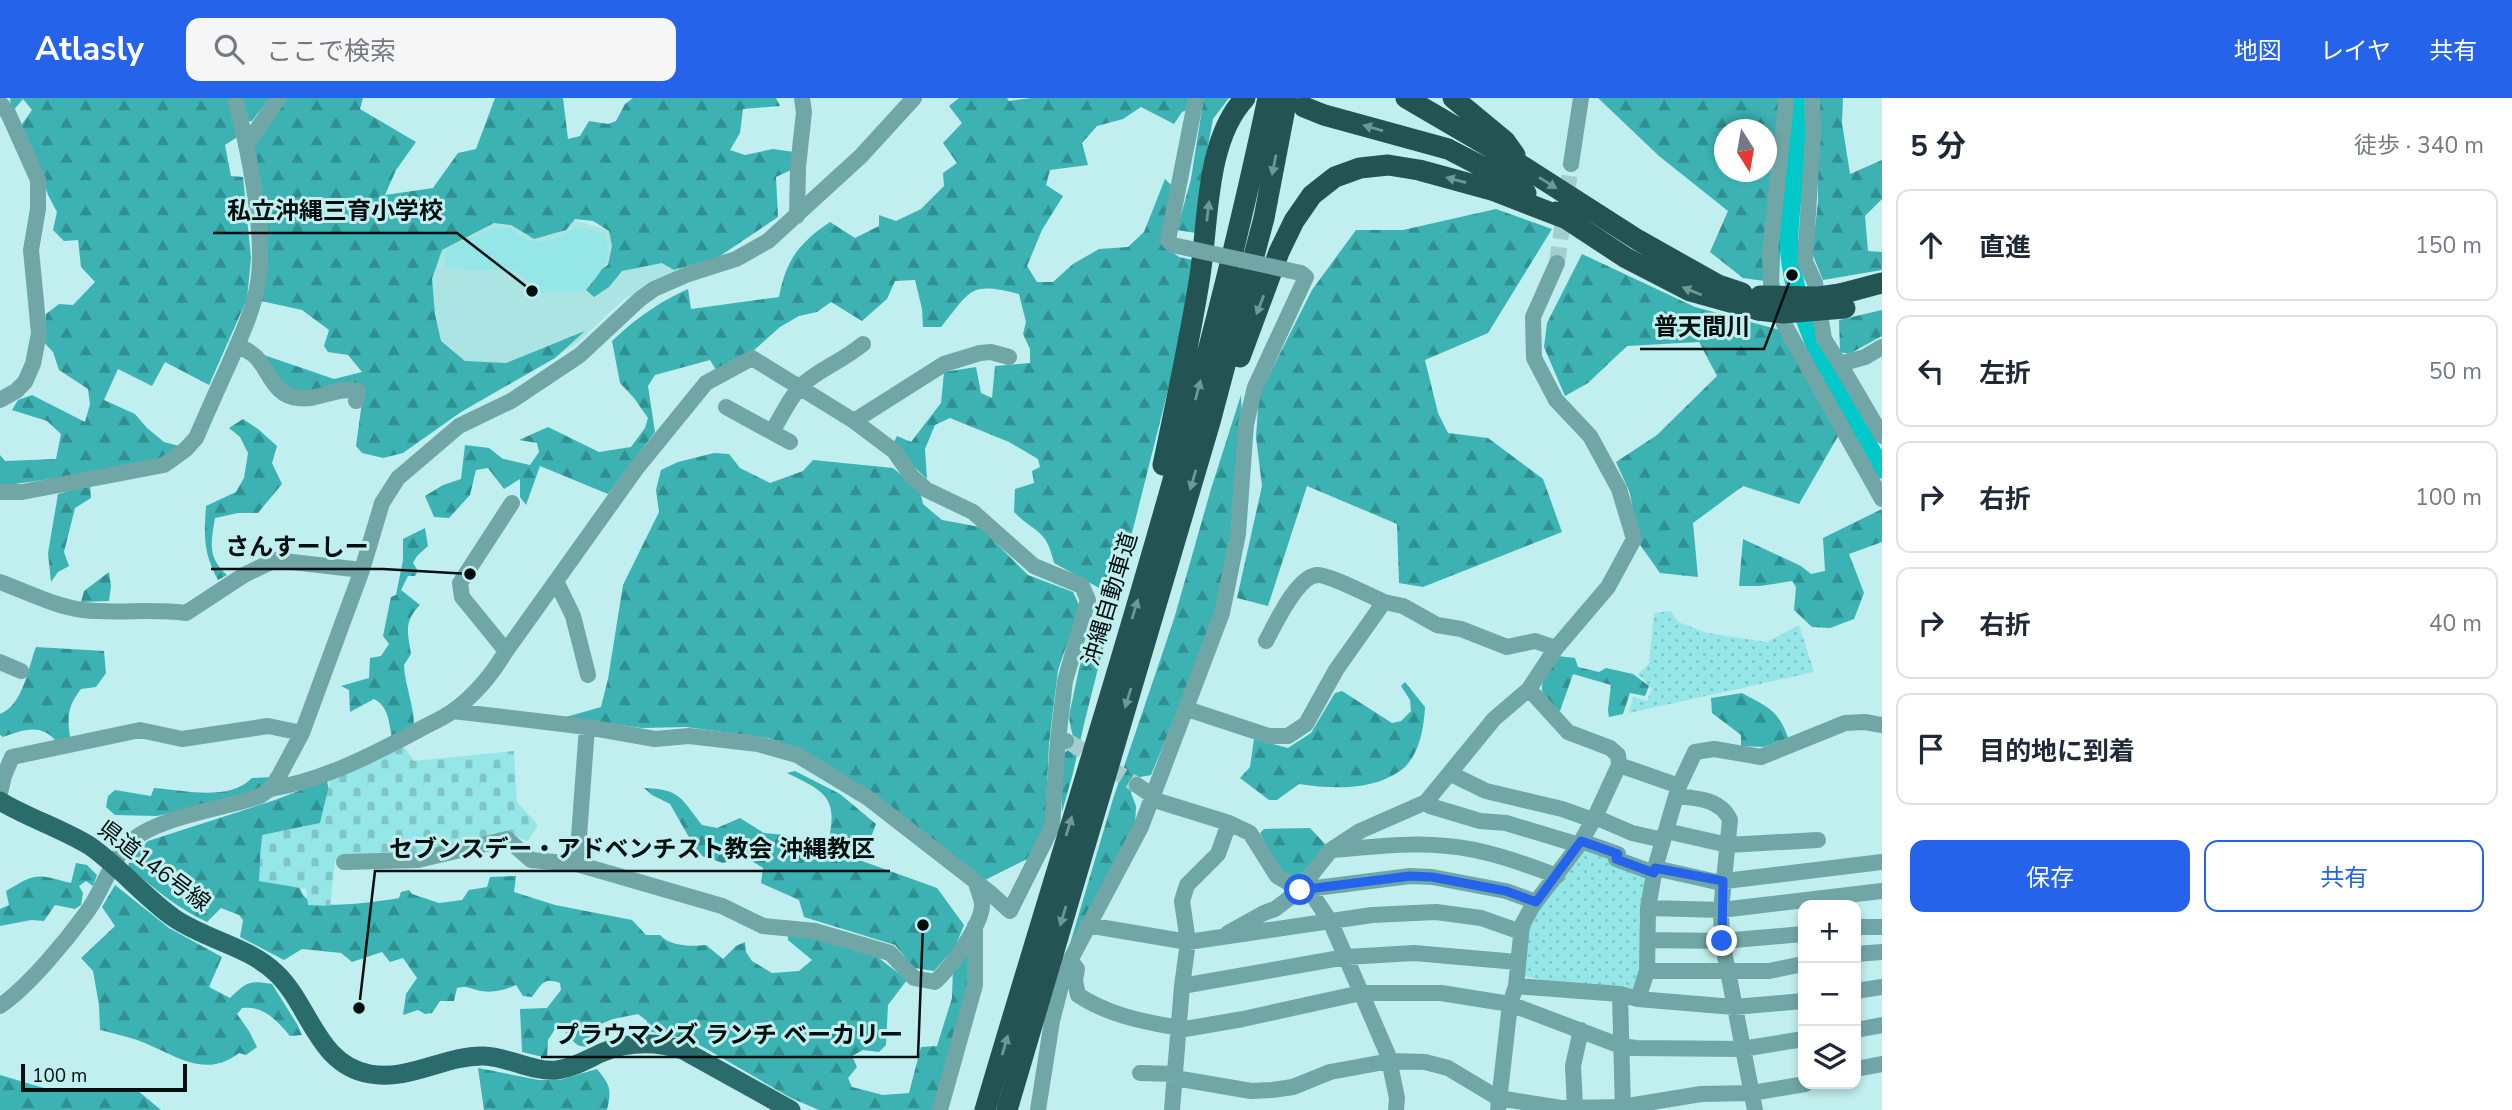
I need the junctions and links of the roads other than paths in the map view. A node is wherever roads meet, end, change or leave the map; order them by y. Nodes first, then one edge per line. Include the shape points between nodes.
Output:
1 (235, 98) edge
2 (279, 98) edge
3 (802, 98) edge
4 (914, 98) edge
5 (1196, 98) edge
6 (1268, 98) edge
7 (1406, 98) edge
8 (1453, 98) edge
9 (1581, 98) edge
10 (1785, 98) edge
11 (1812, 98) edge
12 (1241, 102) edge
13 (1296, 102) edge
14 (2, 103) edge
15 (246, 145) junction
16 (1571, 164) tunnel mouth
17 (1524, 167) junction
18 (797, 216) junction
19 (1567, 219) junction
20 (1558, 263) tunnel mouth
21 (1882, 283) edge
22 (1882, 299) edge
23 (1842, 301) junction
24 (1759, 303) junction
25 (863, 344) dead end
26 (237, 345) junction
27 (1882, 347) edge
28 (1009, 356) dead end
29 (1840, 364) junction
30 (800, 387) junction
31 (0, 400) edge
32 (356, 401) dead end
33 (726, 407) dead end
34 (854, 421) junction
35 (1210, 422) junction
36 (772, 432) junction
37 (1882, 436) edge
38 (790, 442) dead end
39 (0, 492) edge
40 (1882, 499) edge
41 (512, 503) dead end
42 (1154, 543) junction
43 (362, 570) junction
44 (556, 581) junction
45 (0, 582) edge
46 (1384, 602) junction
47 (1266, 641) dead end
48 (1556, 648) junction
49 (506, 650) junction
50 (0, 662) edge
51 (21, 671) dead end
52 (588, 675) dead end
53 (1528, 688) junction
54 (1187, 709) junction
55 (453, 711) junction
56 (1882, 725) edge
57 (587, 727) junction
58 (302, 733) junction
59 (1619, 765) junction
60 (1451, 774) junction
61 (1137, 785) tunnel mouth
62 (270, 789) junction
63 (1677, 791) junction
64 (0, 793) edge
65 (1152, 796) junction
66 (0, 801) edge
67 (1426, 802) junction
68 (1594, 818) junction
69 (1229, 823) junction
70 (1665, 835) junction
71 (1818, 840) dead end
72 (1580, 843) junction
73 (1728, 845) junction
74 (1331, 850) junction
75 (344, 862) dead end
76 (1882, 863) edge
77 (577, 864) junction
78 (113, 866) junction
79 (1655, 871) junction
80 (1557, 876) junction
81 (1723, 881) junction
82 (976, 883) junction
83 (1304, 889) junction
84 (1882, 891) edge
85 (1536, 902) junction
86 (1648, 908) junction
87 (1721, 910) junction
88 (1331, 923) junction
89 (1087, 925) junction
90 (975, 926) junction
91 (1861, 927) edge
92 (1882, 927) edge
93 (1521, 932) junction
94 (1798, 934) edge
95 (1216, 937) junction
96 (1648, 940) junction
97 (1722, 941) junction
98 (1188, 942) junction
99 (1882, 953) edge
100 (1861, 954) edge
101 (1346, 957) junction
102 (1070, 960) junction
103 (1517, 962) junction
104 (1798, 965) edge
105 (1647, 971) junction
106 (1727, 972) junction
107 (1182, 986) junction
108 (1516, 986) junction
109 (1882, 987) edge
110 (1861, 989) edge
111 (1361, 993) junction
112 (1620, 994) junction
113 (1638, 999) junction
114 (1798, 1001) edge
115 (1510, 1004) junction
116 (0, 1006) edge
117 (1734, 1007) junction
118 (1882, 1026) edge
119 (1861, 1029) edge
120 (1180, 1030) junction
121 (1581, 1030) junction
122 (1798, 1040) edge
123 (1622, 1046) junction
124 (1742, 1049) junction
125 (1390, 1061) junction
126 (1882, 1065) edge
127 (1861, 1068) edge
128 (1140, 1073) dead end
129 (1176, 1076) junction
130 (1798, 1085) edge
131 (1752, 1093) junction
132 (1498, 1104) edge
133 (1575, 1108) junction
134 (1623, 1108) edge
135 (791, 1110) edge
136 (940, 1110) edge
137 (985, 1110) edge
138 (1007, 1110) edge
139 (1038, 1110) edge
140 (1172, 1110) edge
141 (1396, 1110) edge
142 (1755, 1110) edge

1 - 15 street
2 - 15 street
3 - 18 street
4 - 18 street
5 - 54 street, bridge via 1168,240 1173,245 1306,277 1255,387 1246,424 1230,582
42 -> 6 highway, 沖縄自動車道 via 1244,211
7 - 17 highway
8 - 17 highway via 1505,141
9 - 16 street
10 - 40 street via 1771,283 1784,324
11 - 29 street via 1805,261 1815,283 1824,338
42 -> 12 highway via 1151,517 1200,280 1214,168 1221,137
19 -> 13 highway via 1448,149 1324,115
13 -> 35 highway, 沖縄自動車道
14 - 31 street via 38,180 31,250 39,333 25,382
15 - 26 street via 260,259 249,320
17 -> 24 highway via 1637,240
18 - 43 street via 736,259 654,289 580,355 511,401 459,426 398,478 382,503
24 -> 19 highway via 1690,291 1626,258
19 -> 35 highway via 1492,190 1419,170 1388,165 1335,177 1312,195 1294,221 1223,407
20 - 48 street via 1533,317 1534,358 1556,400 1590,436 1619,489 1634,539 1608,587
21 - 23 highway
22 - 23 highway
23 - 24 highway, bridge via 1783,313
25 - 30 street
26 - 32 street via 255,355 278,389 294,398 310,399 349,389 358,391
26 - 39 street via 196,438 164,465 22,492
27 - 29 street
28 - 34 street via 979,353 944,364
29 - 37 street
30 - 34 street
30 - 36 street
30 - 44 street via 751,358 706,383 636,469
33 - 36 street
34 - 82 street via 894,452 927,489 973,512 1034,566 1082,586 1087,600 1065,681 1064,741 1052,827 1010,911
35 -> 138 highway, 沖縄自動車道
36 - 38 street
41 - 49 street via 460,583 463,597
137 -> 42 highway, 沖縄自動車道
43 - 45 street via 275,560 186,613 83,610
43 - 58 street
44 - 49 street
44 - 52 street via 573,616
46 - 47 street via 1319,575 1307,579 1284,607
46 - 48 street via 1507,647 1535,641
46 - 54 street via 1336,670 1306,724 1288,736 1269,736
48 - 53 street
49 - 55 street via 493,673
50 - 51 street
53 - 59 street via 1568,732 1609,748 1618,755
53 - 60 street via 1494,719
54 - 65 street
55 - 57 street
55 - 62 street via 317,778
56 - 63 street via 1845,723 1761,757 1714,749 1695,752
57 - 77 street
57 - 82 street via 655,740 689,736 758,744 797,755 868,798
58 - 62 street
58 - 64 street via 268,726 182,739 140,730 12,757
59 - 63 street
59 - 68 street
60 - 67 street
60 - 68 street via 1486,790
61 - 65 street
62 - 78 street via 251,799 160,825 130,842
63 - 70 street
63 - 73 street via 1714,803 1726,812 1730,820
65 - 69 street
65 - 89 street via 1142,827
66 - 78 main road, 県道146号線 via 91,847
67 - 72 street via 1468,817
67 - 74 street via 1360,831
68 - 70 street via 1632,833
68 - 72 street
69 - 83 street via 1250,833 1277,876
69 - 98 street via 1218,854 1187,885 1182,901
70 - 73 street
70 - 79 street
71 - 73 street
72 - 79 street
72 - 80 street
73 - 81 street
74 - 80 street via 1448,846 1480,851
74 - 83 street
75 - 77 street via 418,860 507,839 531,860
76 - 81 street
77 - 90 street via 722,906 762,926 815,931 890,953 914,978 935,982
78 - 116 street via 88,911 32,978
78 - 135 main road, 県道146号線 via 175,919 276,972 327,1049 353,1069 400,1075 482,1056 556,1070 618,1047 649,1042 683,1050
79 - 81 street
79 - 86 street
80 - 85 street
81 - 87 street
82 - 90 street via 982,906
83 - 85 street via 1432,877 1506,891
83 - 88 street
83 - 95 street via 1275,909
84 - 87 street
85 - 93 street
86 - 87 street
86 - 96 street
87 - 97 street
88 - 93 street via 1371,915 1436,912 1482,918
88 - 95 street
88 - 101 street
89 - 98 street
89 - 102 street
90 - 136 street via 975,985
91 - 92 street
93 - 103 street
94 - 97 street
95 - 98 street
96 - 97 street
96 - 105 street
97 - 106 street
98 - 107 street
99 - 100 street
101 - 103 street via 1413,953
101 - 107 street
101 - 111 street
102 - 120 street via 1077,969 1078,995 1093,1005
102 - 139 street via 1052,1021
103 - 108 street
104 - 106 street
105 - 106 street
105 - 113 street
106 - 117 street
107 - 120 street
108 - 112 street
108 - 115 street
109 - 110 street
111 - 115 street via 1441,993
111 - 120 street
111 - 125 street
112 - 113 street
112 - 123 street
113 - 117 street
114 - 117 street
115 - 121 street
115 - 132 street
117 - 124 street
118 - 119 street
120 - 129 street
121 - 123 street
121 - 133 street via 1573,1066
122 - 124 street
123 - 124 street
123 - 134 street
124 - 131 street
125 - 129 street via 1330,1072 1272,1090 1251,1091
125 - 132 street via 1448,1068
125 - 141 street
126 - 127 street
128 - 129 street
129 - 140 street
130 - 131 street
131 - 134 street via 1701,1094
131 - 142 street
132 - 133 street
133 - 134 street

